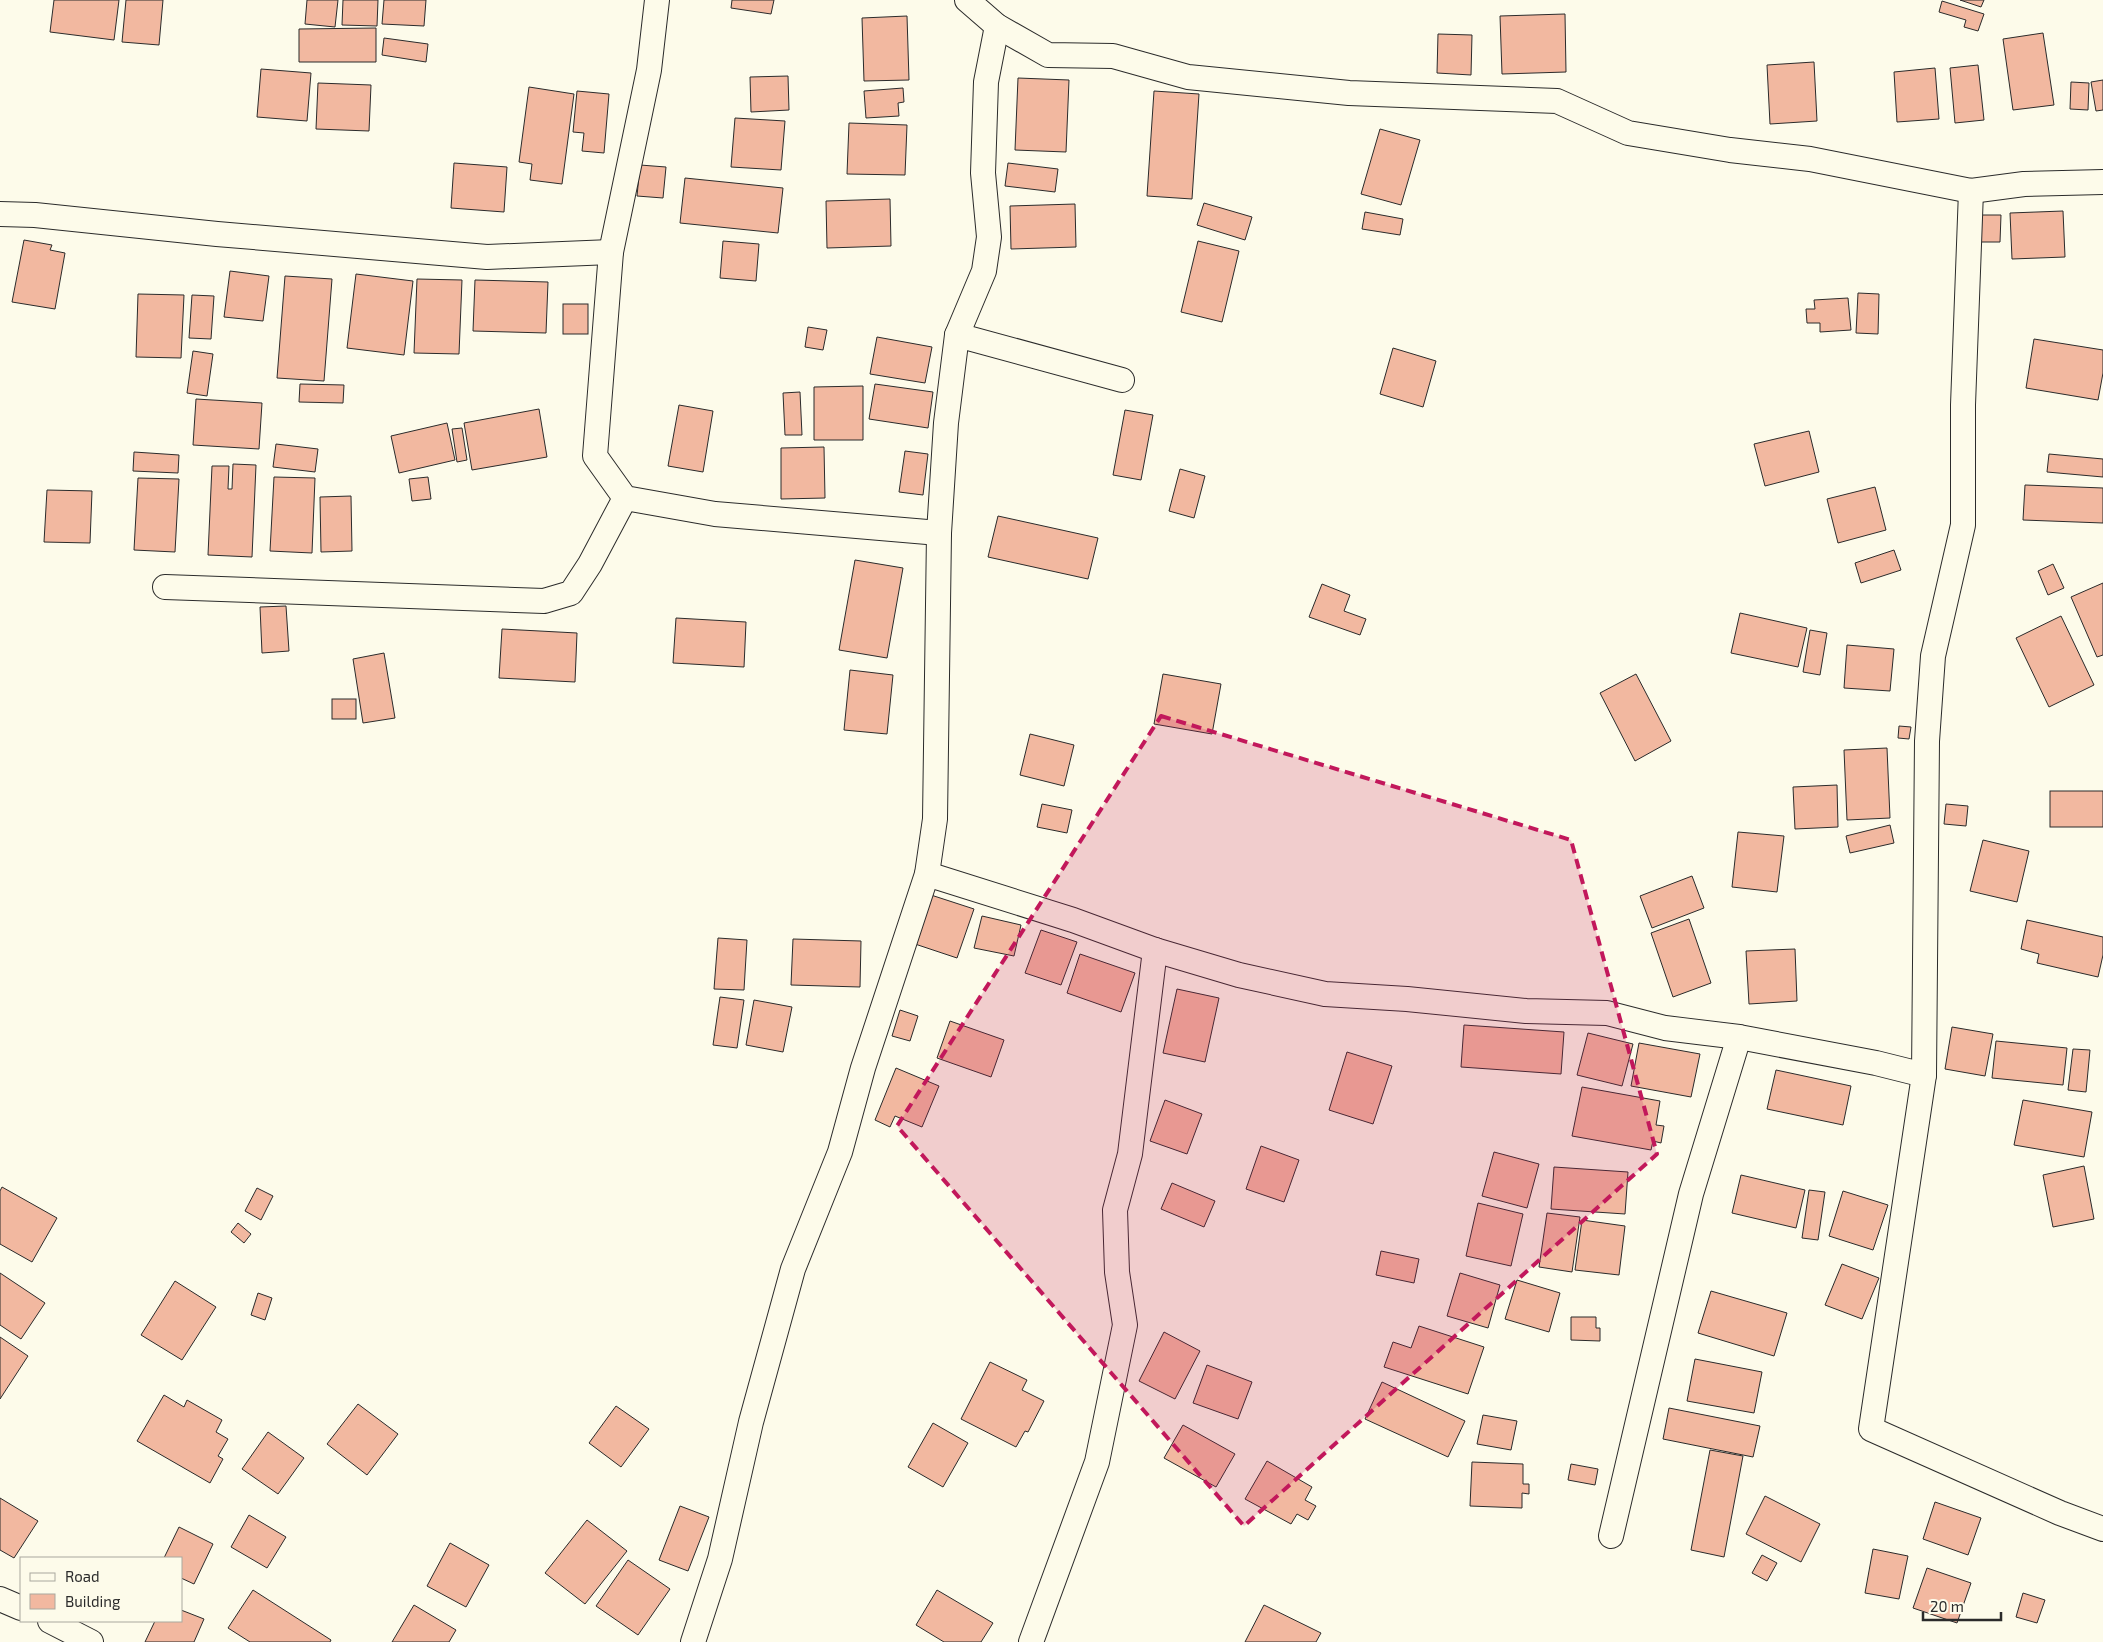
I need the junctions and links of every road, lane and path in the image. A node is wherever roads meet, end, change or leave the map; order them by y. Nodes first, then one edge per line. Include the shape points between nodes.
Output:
1 (657, 0) edge
2 (967, 0) edge
3 (996, 26) junction
4 (2103, 182) edge
5 (1971, 191) junction
6 (0, 214) edge
7 (611, 252) junction
8 (958, 335) junction
9 (1122, 380) dead end
10 (625, 498) junction
11 (939, 533) junction
12 (165, 587) dead end
13 (927, 874) junction
14 (1155, 950) junction
15 (1739, 1037) junction
16 (1924, 1075) junction
17 (2103, 1529) edge
18 (1611, 1536) dead end
19 (0, 1599) edge
20 (20, 1608) edge
21 (52, 1622) edge
22 (90, 1642) edge
23 (692, 1642) edge
24 (1031, 1642) edge

1 - 7 street via 650,70
2 - 3 street
3 - 5 street via 1048,55 1113,56 1188,77 1349,92 1557,101 1628,133 1810,159
3 - 8 street via 986,91 983,173 989,237 984,271
4 - 5 street via 2024,184
5 - 16 street via 1963,404 1964,525 1933,656 1927,741
6 - 7 street via 487,257
7 - 10 street via 596,456
8 - 9 street
8 - 11 street via 946,423
10 - 11 street via 716,514
10 - 12 street via 572,592 544,601
11 - 13 street via 935,819
13 - 14 street via 1073,920
13 - 23 street via 863,1068 840,1152 793,1269 751,1422 720,1559
14 - 15 street via 1239,975 1325,994 1608,1013 1665,1028
14 - 24 street via 1130,1154 1115,1210 1117,1272 1125,1325 1096,1462
15 - 16 street
15 - 18 street via 1691,1194
16 - 17 street via 1871,1430
19 - 20 street
21 - 22 street

